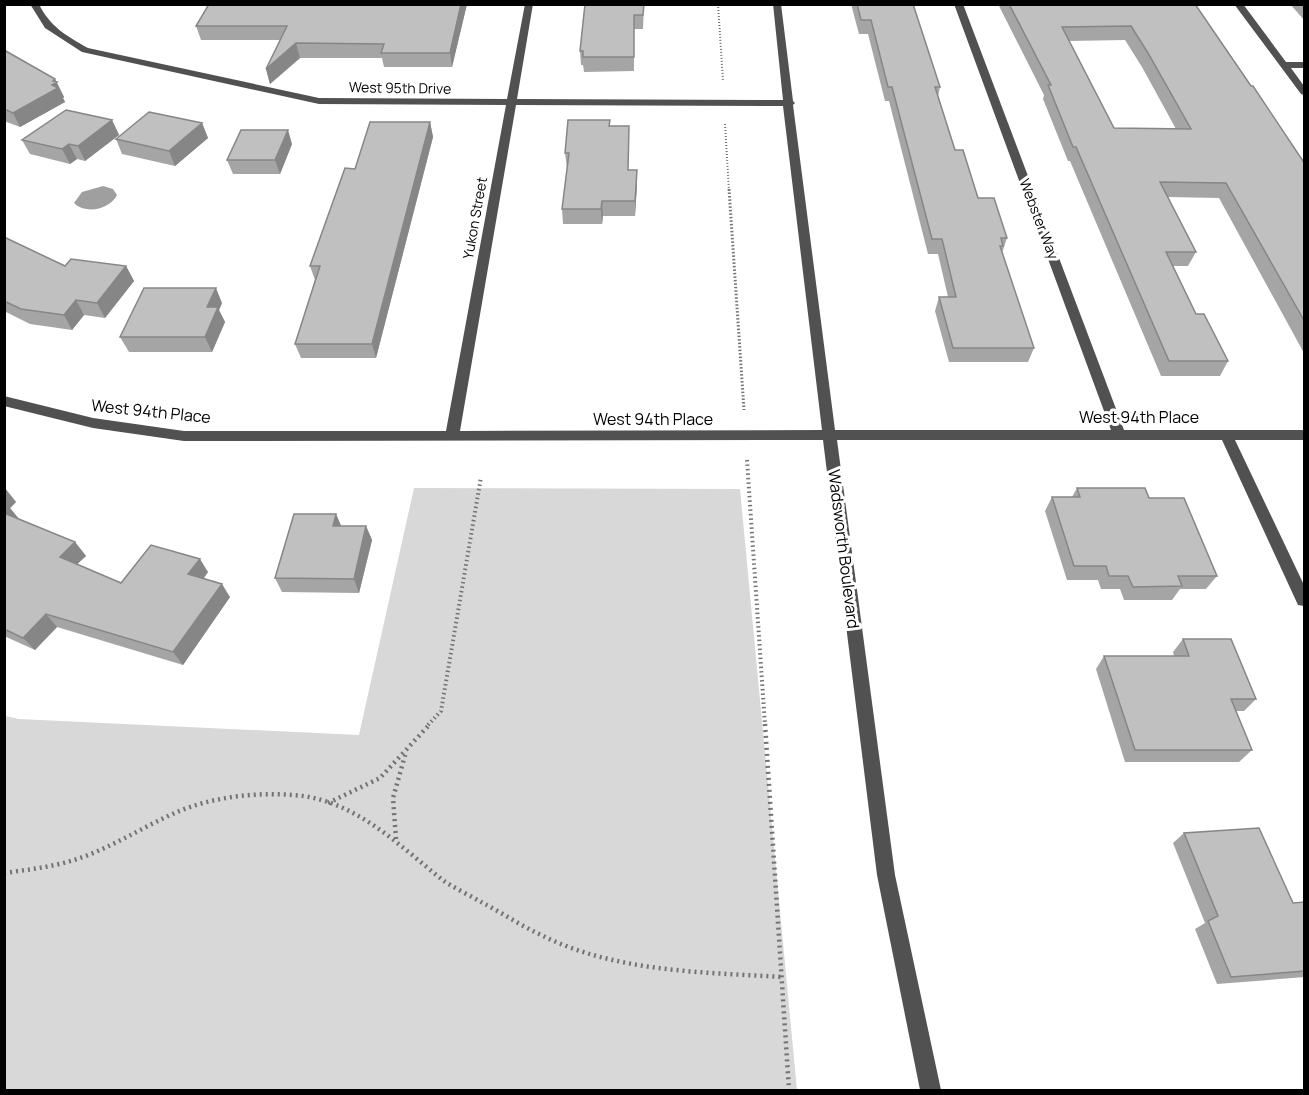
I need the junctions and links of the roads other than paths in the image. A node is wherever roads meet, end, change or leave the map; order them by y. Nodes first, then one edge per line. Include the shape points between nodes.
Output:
1 (34, 4) edge
2 (529, 4) edge
3 (777, 4) edge
4 (958, 4) edge
5 (1238, 4) edge
6 (1284, 65) junction
7 (1305, 65) edge
8 (1305, 92) edge
9 (510, 103) junction
10 (790, 103) junction
11 (4, 401) edge
12 (1119, 434) junction
13 (1226, 435) junction
14 (1305, 435) edge
15 (452, 437) junction
16 (829, 437) junction
17 (1305, 600) edge
18 (931, 1090) edge

1 - 9 street, West 95th Drive via 51,29 85,50 274,92 320,101
2 - 9 street, Yukon Street
3 - 10 street, Wadsworth Boulevard
4 - 12 street, Webster Way
5 - 6 street
6 - 7 street
6 - 8 street
9 - 10 street, West 95th Drive
9 - 15 street, Yukon Street
10 - 16 street, Wadsworth Boulevard
11 - 15 street, West 94th Place via 115,428 184,436
12 - 13 street, West 94th Place
12 - 16 street, West 94th Place
13 - 14 street, West 94th Place
13 - 17 street
15 - 16 street, West 94th Place
16 - 18 street, Wadsworth Boulevard via 886,874

